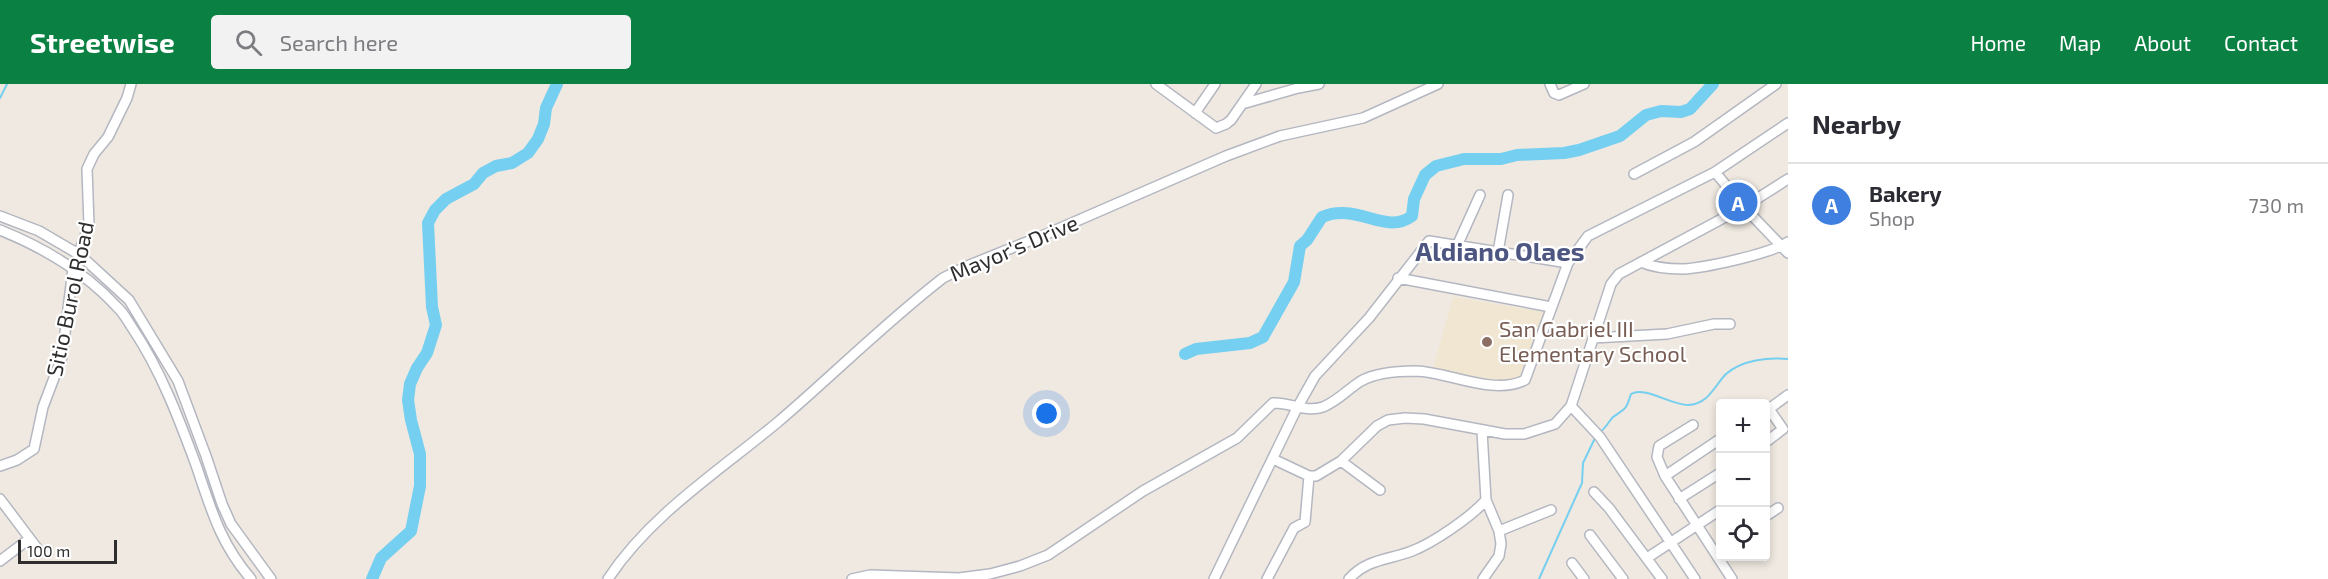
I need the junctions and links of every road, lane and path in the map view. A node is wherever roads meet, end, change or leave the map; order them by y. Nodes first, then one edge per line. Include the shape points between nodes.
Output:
1 (131, 84) edge
2 (1156, 84) edge
3 (1175, 84) edge
4 (1215, 84) edge
5 (1256, 84) edge
6 (1319, 84) edge
7 (1550, 84) edge
8 (1584, 84) edge
9 (1776, 84) edge
10 (1433, 85) edge
11 (1299, 86) edge
12 (1168, 93) junction
13 (1242, 104) junction
14 (1195, 114) junction
15 (1788, 123) edge
16 (1715, 172) junction
17 (1634, 174) dead end
18 (1788, 179) edge
19 (1480, 195) dead end
20 (1508, 195) dead end
21 (1744, 207) junction
22 (0, 216) edge
23 (0, 230) edge
24 (1457, 246) junction
25 (1786, 247) edge
26 (1498, 252) junction
27 (80, 255) junction
28 (1641, 262) junction
29 (1568, 263) junction
30 (73, 269) junction
31 (1398, 278) junction
32 (1551, 307) junction
33 (1730, 324) dead end
34 (1593, 338) junction
35 (1788, 395) edge
36 (1571, 406) junction
37 (1297, 408) junction
38 (1770, 408) edge
39 (1770, 413) edge
40 (1693, 425) dead end
41 (1482, 431) junction
42 (1770, 439) edge
43 (1716, 442) edge
44 (1273, 459) junction
45 (1341, 461) junction
46 (0, 466) edge
47 (1716, 475) edge
48 (1309, 476) junction
49 (1665, 476) junction
50 (1380, 490) dead end
51 (1594, 492) dead end
52 (0, 498) edge
53 (1679, 499) junction
54 (1486, 500) junction
55 (1778, 508) dead end
56 (1551, 510) dead end
57 (1716, 512) edge
58 (1770, 513) edge
59 (1695, 525) junction
60 (1500, 531) junction
61 (1590, 535) dead end
62 (29, 539) junction
63 (1671, 542) junction
64 (1716, 547) edge
65 (40, 552) dead end
66 (1647, 558) junction
67 (0, 561) edge
68 (1723, 561) edge
69 (1572, 563) dead end
70 (251, 579) edge
71 (272, 579) edge
72 (608, 579) edge
73 (852, 579) edge
74 (1214, 579) edge
75 (1267, 579) edge
76 (1349, 579) edge
77 (1483, 579) edge
78 (1584, 579) edge
79 (1623, 579) edge
80 (1662, 579) edge
81 (1695, 579) edge
82 (1732, 579) edge

1 - 27 street, Sitio Burol Road via 112,129 87,169 89,225
2 - 12 street
3 - 12 street
4 - 14 street
5 - 13 street
6 - 11 street
7 - 8 street via 1559,95
9 - 17 street via 1694,142
10 - 72 street, Mayor's Drive via 1363,118 1280,136 1226,156 943,278 657,522 623,556
11 - 13 street
12 - 14 street
13 - 14 street via 1231,120 1220,127 1212,127
15 - 16 street
16 - 21 street
16 - 29 street via 1588,236
18 - 21 street
19 - 24 street
20 - 26 street
21 - 25 street
21 - 28 street
22 - 27 street via 39,231
23 - 30 street via 35,244
24 - 26 street
24 - 31 street via 1429,241
25 - 28 street via 1692,268
26 - 29 street
27 - 30 street, Sitio Burol Road
27 - 71 street via 129,300 153,337 178,381 231,524
28 - 34 street via 1618,274 1611,284
29 - 32 street
30 - 46 street, Sitio Burol Road via 62,357 43,407 34,449
30 - 70 street via 118,307 141,342 166,388 221,537
31 - 32 street
31 - 37 street via 1369,318 1315,376
32 - 37 street via 1525,380 1516,385 1468,382 1418,371 1387,372 1363,380 1322,407
33 - 34 street via 1667,334
34 - 36 street
35 - 38 street
36 - 41 street via 1555,424 1540,430 1524,434
36 - 63 street via 1596,434
37 - 44 street
37 - 73 street via 1273,403 1237,438 1143,491 1048,555 1020,566 959,579 870,575
39 - 42 street via 1784,429
40 - 49 street via 1659,446 1657,457
41 - 45 street via 1424,419 1388,420 1366,434
41 - 54 street
43 - 49 street
44 - 48 street
44 - 74 street
45 - 48 street
45 - 50 street
47 - 53 street
48 - 75 street via 1305,522 1294,528
49 - 53 street
51 - 66 street
52 - 62 street
53 - 59 street
54 - 60 street
54 - 76 street via 1471,515 1423,545 1394,558 1361,566
55 - 58 street
56 - 60 street
57 - 59 street
59 - 63 street
59 - 64 street
60 - 77 street via 1499,556
61 - 79 street
62 - 65 street
62 - 67 street
63 - 66 street
63 - 81 street
66 - 80 street
68 - 82 street
69 - 78 street

